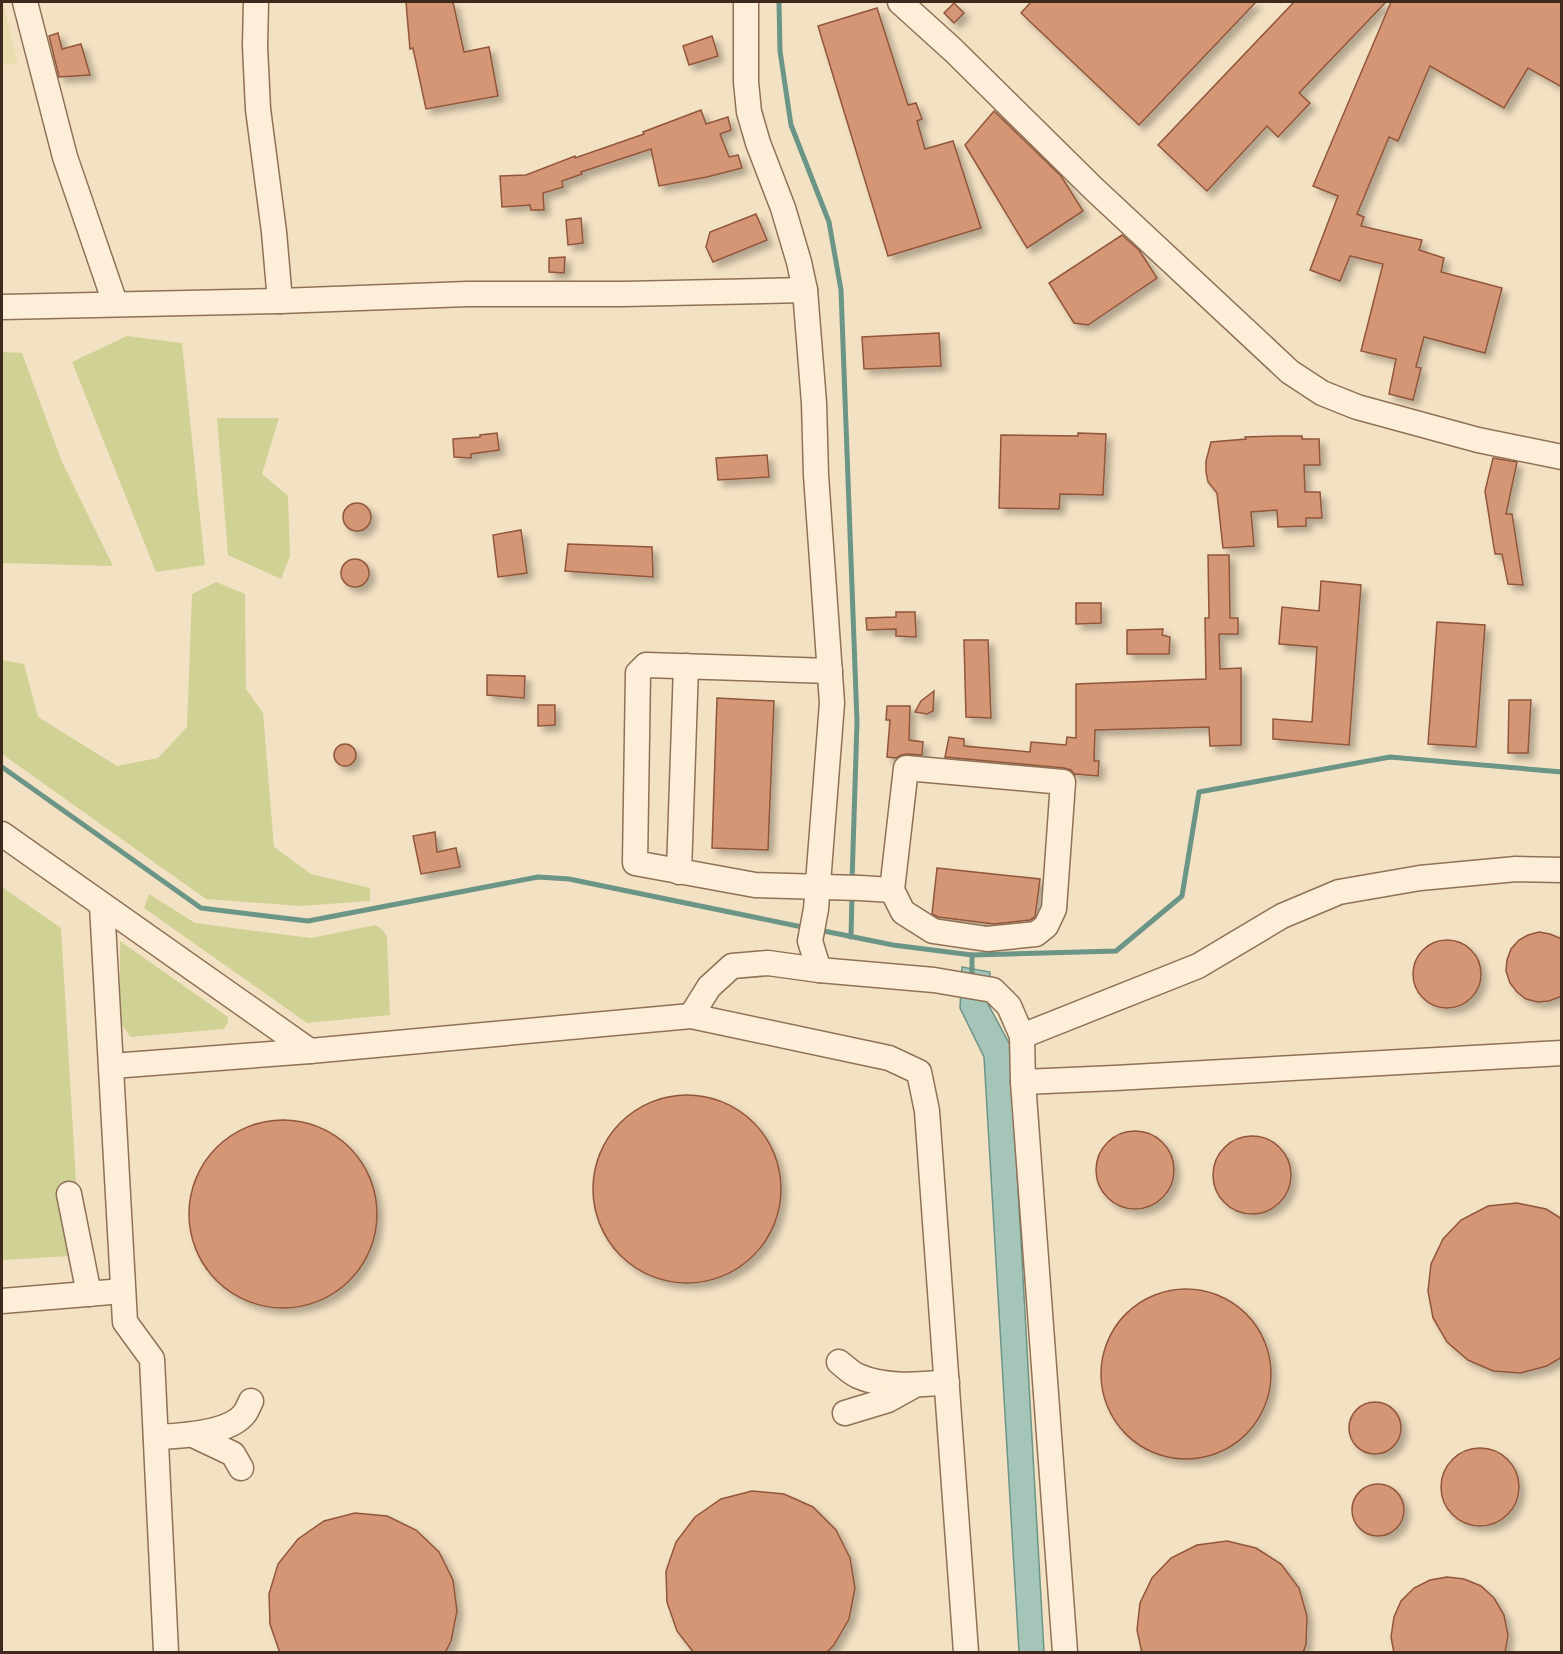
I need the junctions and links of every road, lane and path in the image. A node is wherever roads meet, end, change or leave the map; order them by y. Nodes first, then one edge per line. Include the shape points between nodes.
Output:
1 (25, 2) edge
2 (256, 2) edge
3 (746, 2) edge
4 (900, 2) edge
5 (805, 290) junction
6 (280, 301) junction
7 (115, 303) junction
8 (2, 307) edge
9 (1562, 456) edge
10 (686, 666) junction
11 (830, 671) junction
12 (2, 834) edge
13 (1562, 870) edge
14 (679, 872) junction
15 (892, 890) junction
16 (817, 898) junction
17 (102, 905) junction
18 (819, 970) junction
19 (691, 1016) junction
20 (1022, 1036) junction
21 (310, 1051) junction
22 (1562, 1053) edge
23 (112, 1066) junction
24 (1023, 1082) junction
25 (69, 1194) dead end
26 (123, 1291) junction
27 (89, 1294) junction
28 (2, 1301) edge
29 (839, 1362) dead end
30 (947, 1382) junction
31 (915, 1385) junction
32 (251, 1401) dead end
33 (845, 1413) dead end
34 (193, 1435) junction
35 (156, 1437) junction
36 (241, 1468) dead end
37 (166, 1653) edge
38 (966, 1653) edge
39 (1065, 1653) edge

1 - 7 street via 65,157
2 - 6 street via 258,110
3 - 5 street via 749,112 783,208
4 - 9 street via 1290,372 1322,393 1357,408 1478,440
5 - 6 street via 467,294
5 - 11 street
6 - 7 street
7 - 8 street
10 - 11 street
10 - 14 street
10 - 14 street via 645,665 638,673 635,863
11 - 16 street via 832,703
12 - 17 street
13 - 20 street via 1516,869 1420,878 1338,892 1282,916 1198,966
14 - 16 street
15 - 15 street via 906,768 1063,782 1054,909 1046,926 1036,934 987,939 933,931 903,912
15 - 16 street via 853,887
16 - 18 street via 810,941
17 - 21 street
17 - 23 street
18 - 19 street via 768,963 732,966 709,987
18 - 20 street via 934,980 993,990 1009,1006
19 - 21 street
19 - 30 street via 889,1058 919,1072 927,1111
20 - 24 street
21 - 23 street
22 - 24 street
23 - 26 street
24 - 39 street
25 - 27 street
26 - 27 street
26 - 35 street via 125,1322 152,1359
27 - 28 street
29 - 31 street via 858,1376
30 - 31 street
30 - 38 street
31 - 33 street via 888,1400
32 - 34 street via 233,1424
34 - 35 street
34 - 36 street via 233,1454
35 - 37 street

